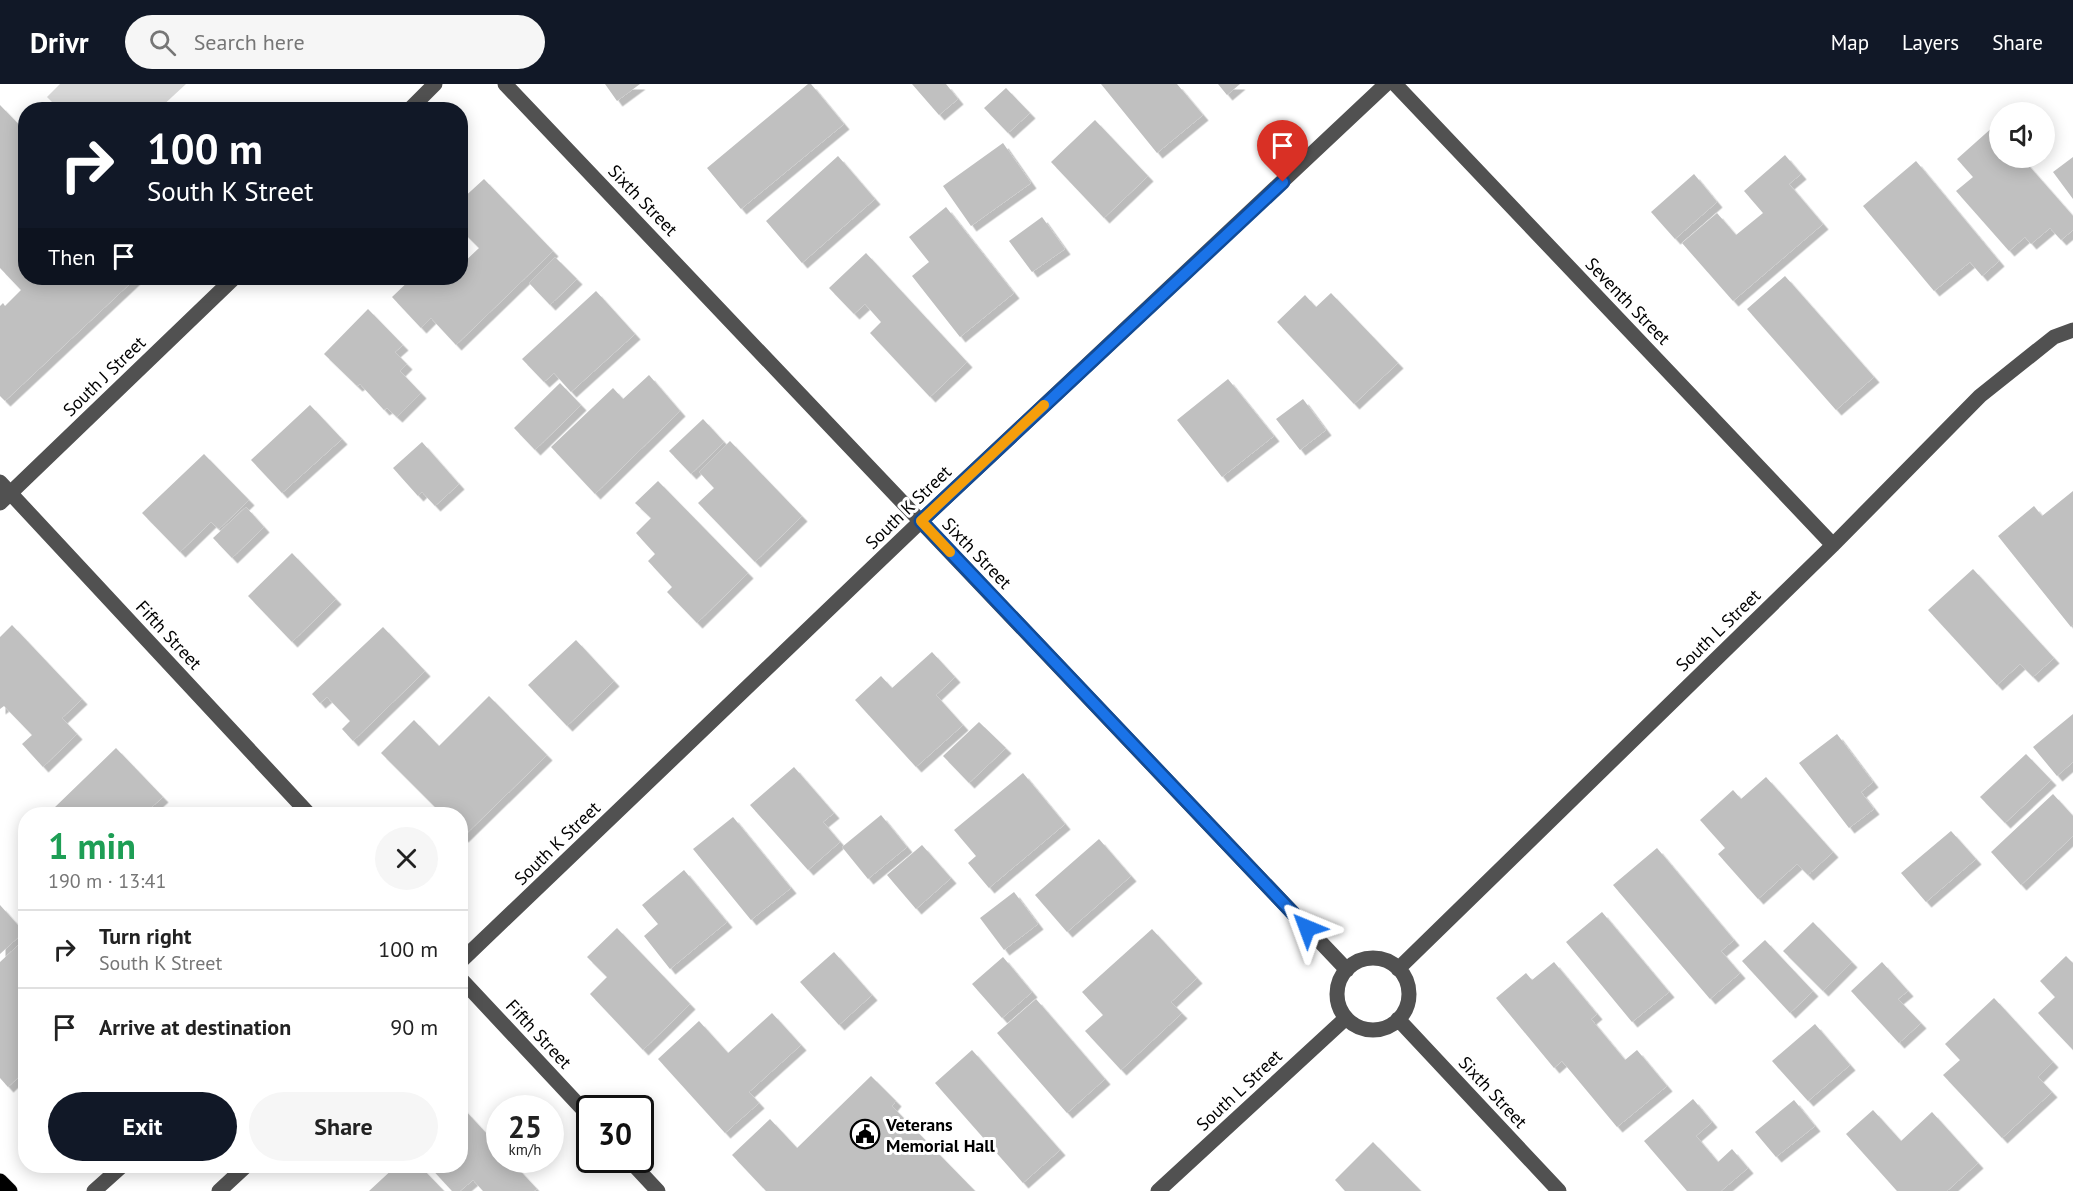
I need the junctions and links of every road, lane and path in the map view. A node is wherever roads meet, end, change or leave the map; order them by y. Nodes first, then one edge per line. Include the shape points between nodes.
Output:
1 (435, 84) edge
2 (506, 84) edge
3 (1386, 84) edge
4 (1395, 84) edge
5 (417, 102) edge
6 (226, 285) edge
7 (2073, 330) edge
8 (4, 492) edge
9 (921, 521) junction
10 (1833, 545) junction
11 (302, 807) edge
12 (468, 954) edge
13 (1398, 969) junction
14 (1347, 970) junction
15 (468, 987) edge
16 (1346, 1018) junction
17 (1398, 1019) junction
18 (576, 1102) edge
19 (114, 1173) edge
20 (238, 1173) edge
21 (641, 1173) edge
22 (0, 1181) edge
23 (10, 1191) edge
24 (94, 1191) edge
25 (219, 1191) edge
26 (658, 1191) edge
27 (1158, 1191) edge
28 (1559, 1191) edge

1 - 5 street
2 - 9 street, Sixth Street
3 - 9 street, South K Street
4 - 10 street, Seventh Street
6 - 8 street, South J Street
7 - 10 street, South L Street via 2054,338 1980,396
8 - 11 street, Fifth Street
9 - 12 street, South K Street
9 - 14 street, Sixth Street
10 - 13 street, South L Street
13 - 14 street via 1389,962 1366,959
13 - 17 street via 1408,988 1408,999
14 - 16 street via 1337,988 1340,1010
15 - 18 street, Fifth Street
16 - 17 street via 1353,1025 1372,1030 1391,1026
16 - 27 street, South L Street
17 - 28 street, Sixth Street
19 - 24 street
20 - 25 street
21 - 26 street
22 - 23 main road

